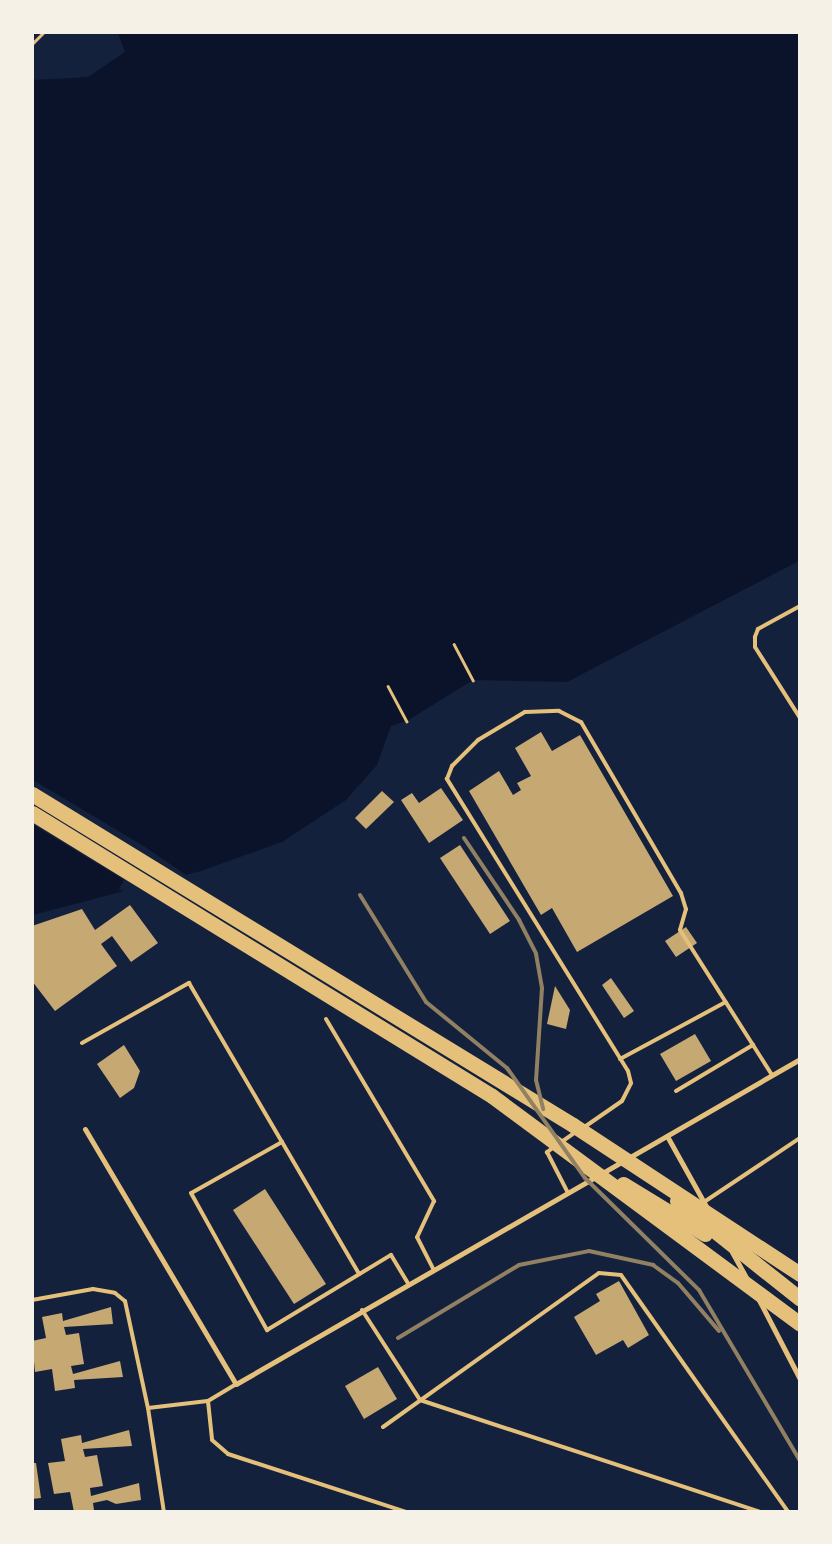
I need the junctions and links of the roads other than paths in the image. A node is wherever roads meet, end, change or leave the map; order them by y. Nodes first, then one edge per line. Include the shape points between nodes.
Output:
1 (800, 606) edge
2 (800, 718) edge
3 (32, 794) edge
4 (32, 813) edge
5 (726, 1002) junction
6 (326, 1019) dead end
7 (82, 1043) dead end
8 (753, 1044) junction
9 (620, 1059) junction
10 (800, 1059) edge
11 (772, 1075) junction
12 (676, 1091) dead end
13 (573, 1125) junction
14 (85, 1129) dead end
15 (667, 1136) junction
16 (800, 1138) edge
17 (282, 1142) junction
18 (579, 1160) junction
19 (568, 1193) junction
20 (704, 1202) junction
21 (433, 1269) junction
22 (359, 1274) junction
23 (800, 1274) edge
24 (408, 1284) junction
25 (780, 1284) junction
26 (800, 1299) edge
27 (32, 1300) edge
28 (362, 1310) junction
29 (800, 1324) edge
30 (800, 1379) edge
31 (236, 1384) junction
32 (420, 1400) junction
33 (208, 1401) junction
34 (148, 1408) junction
35 (383, 1427) dead end
36 (164, 1512) edge
37 (406, 1512) edge
38 (760, 1512) edge
39 (788, 1512) edge

1 - 2 lane via 758,629 754,637 755,647
3 - 13 highway
4 - 18 highway via 492,1096
5 - 8 lane
5 - 9 lane
5 - 9 lane via 680,930 686,909 681,893 582,722 559,711 525,712 478,740 452,766 447,779
6 - 21 lane via 434,1202 417,1237
7 - 17 lane via 189,983
8 - 11 lane
8 - 12 lane
9 - 19 lane via 631,1083 622,1101 546,1152
10 - 11 street
11 - 15 street
13 - 23 highway
13 - 25 highway
14 - 31 street
15 - 19 street
15 - 20 street
16 - 20 lane
17 - 22 lane
17 - 22 lane via 191,1193 267,1330
18 - 25 highway via 653,1200
18 - 29 highway
19 - 21 street
20 - 30 street
21 - 24 street
22 - 24 lane via 391,1255
24 - 28 street
25 - 26 highway
27 - 34 lane via 93,1289 115,1292 124,1301
28 - 31 street
28 - 32 lane
31 - 33 lane
32 - 35 lane
32 - 38 lane
32 - 39 lane via 599,1273 621,1275
33 - 34 lane
33 - 37 lane via 212,1440 228,1454
34 - 36 lane

